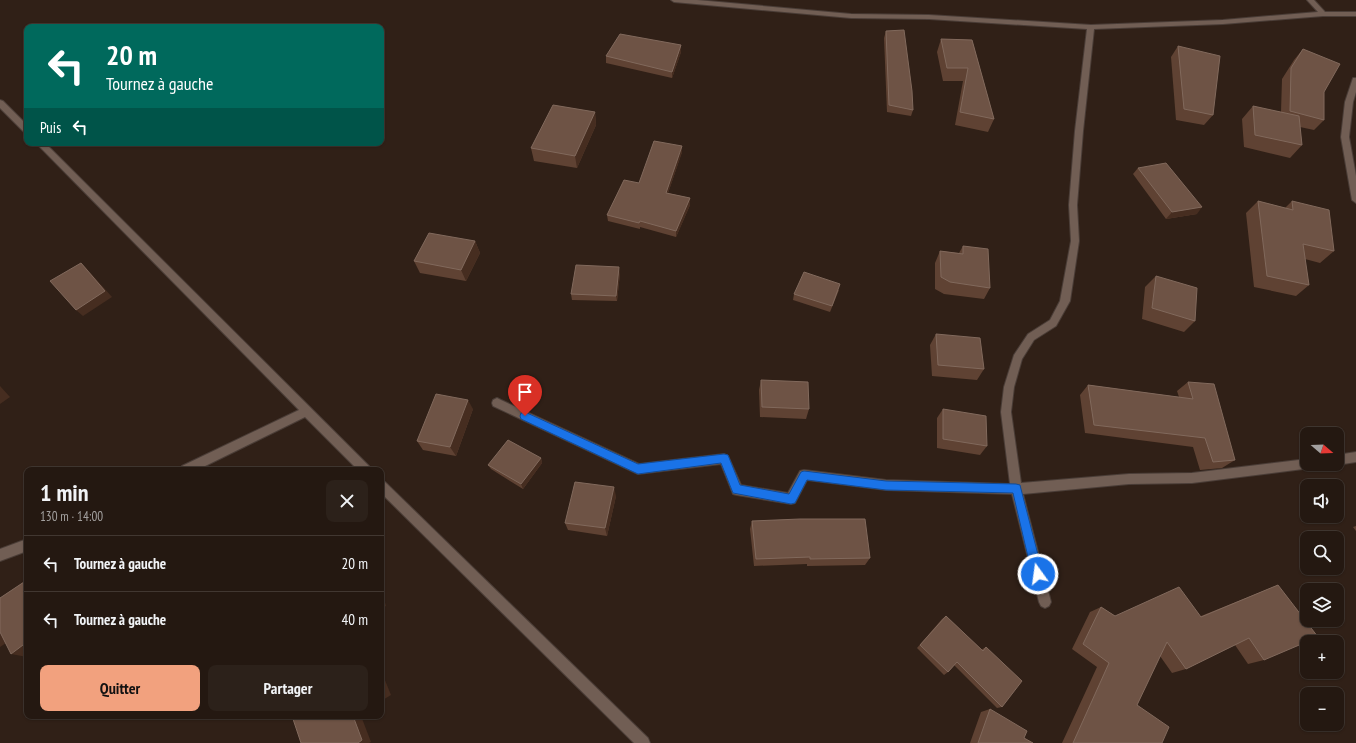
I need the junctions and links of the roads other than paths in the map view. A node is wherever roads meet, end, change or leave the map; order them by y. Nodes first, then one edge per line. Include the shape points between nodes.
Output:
1 (674, 0) edge
2 (1310, 0) edge
3 (713, 2) edge
4 (1323, 14) junction
5 (1356, 14) edge
6 (1091, 27) junction
7 (1356, 80) edge
8 (0, 103) edge
9 (24, 127) edge
10 (43, 146) edge
11 (1356, 200) edge
12 (496, 403) dead end
13 (305, 412) junction
14 (1356, 457) edge
15 (1344, 459) edge
16 (1300, 465) edge
17 (192, 467) edge
18 (362, 467) edge
19 (384, 489) edge
20 (1016, 489) junction
21 (24, 546) edge
22 (0, 555) edge
23 (1045, 602) dead end
24 (643, 743) edge

1 - 3 street
2 - 4 street
3 - 6 street via 851,16 929,17
4 - 5 street
4 - 6 street via 1223,22
6 - 20 street via 1073,205 1075,241 1065,301 1053,323 1031,337 1017,358 1009,387 1006,412
7 - 11 street via 1349,102 1345,137
8 - 9 street
10 - 13 street
12 - 20 street via 638,469 724,459 737,490 791,499 804,476 886,485
13 - 17 street
13 - 18 street
14 - 15 street
16 - 20 street via 1192,478 1129,479
19 - 24 street
20 - 23 street
21 - 22 street

